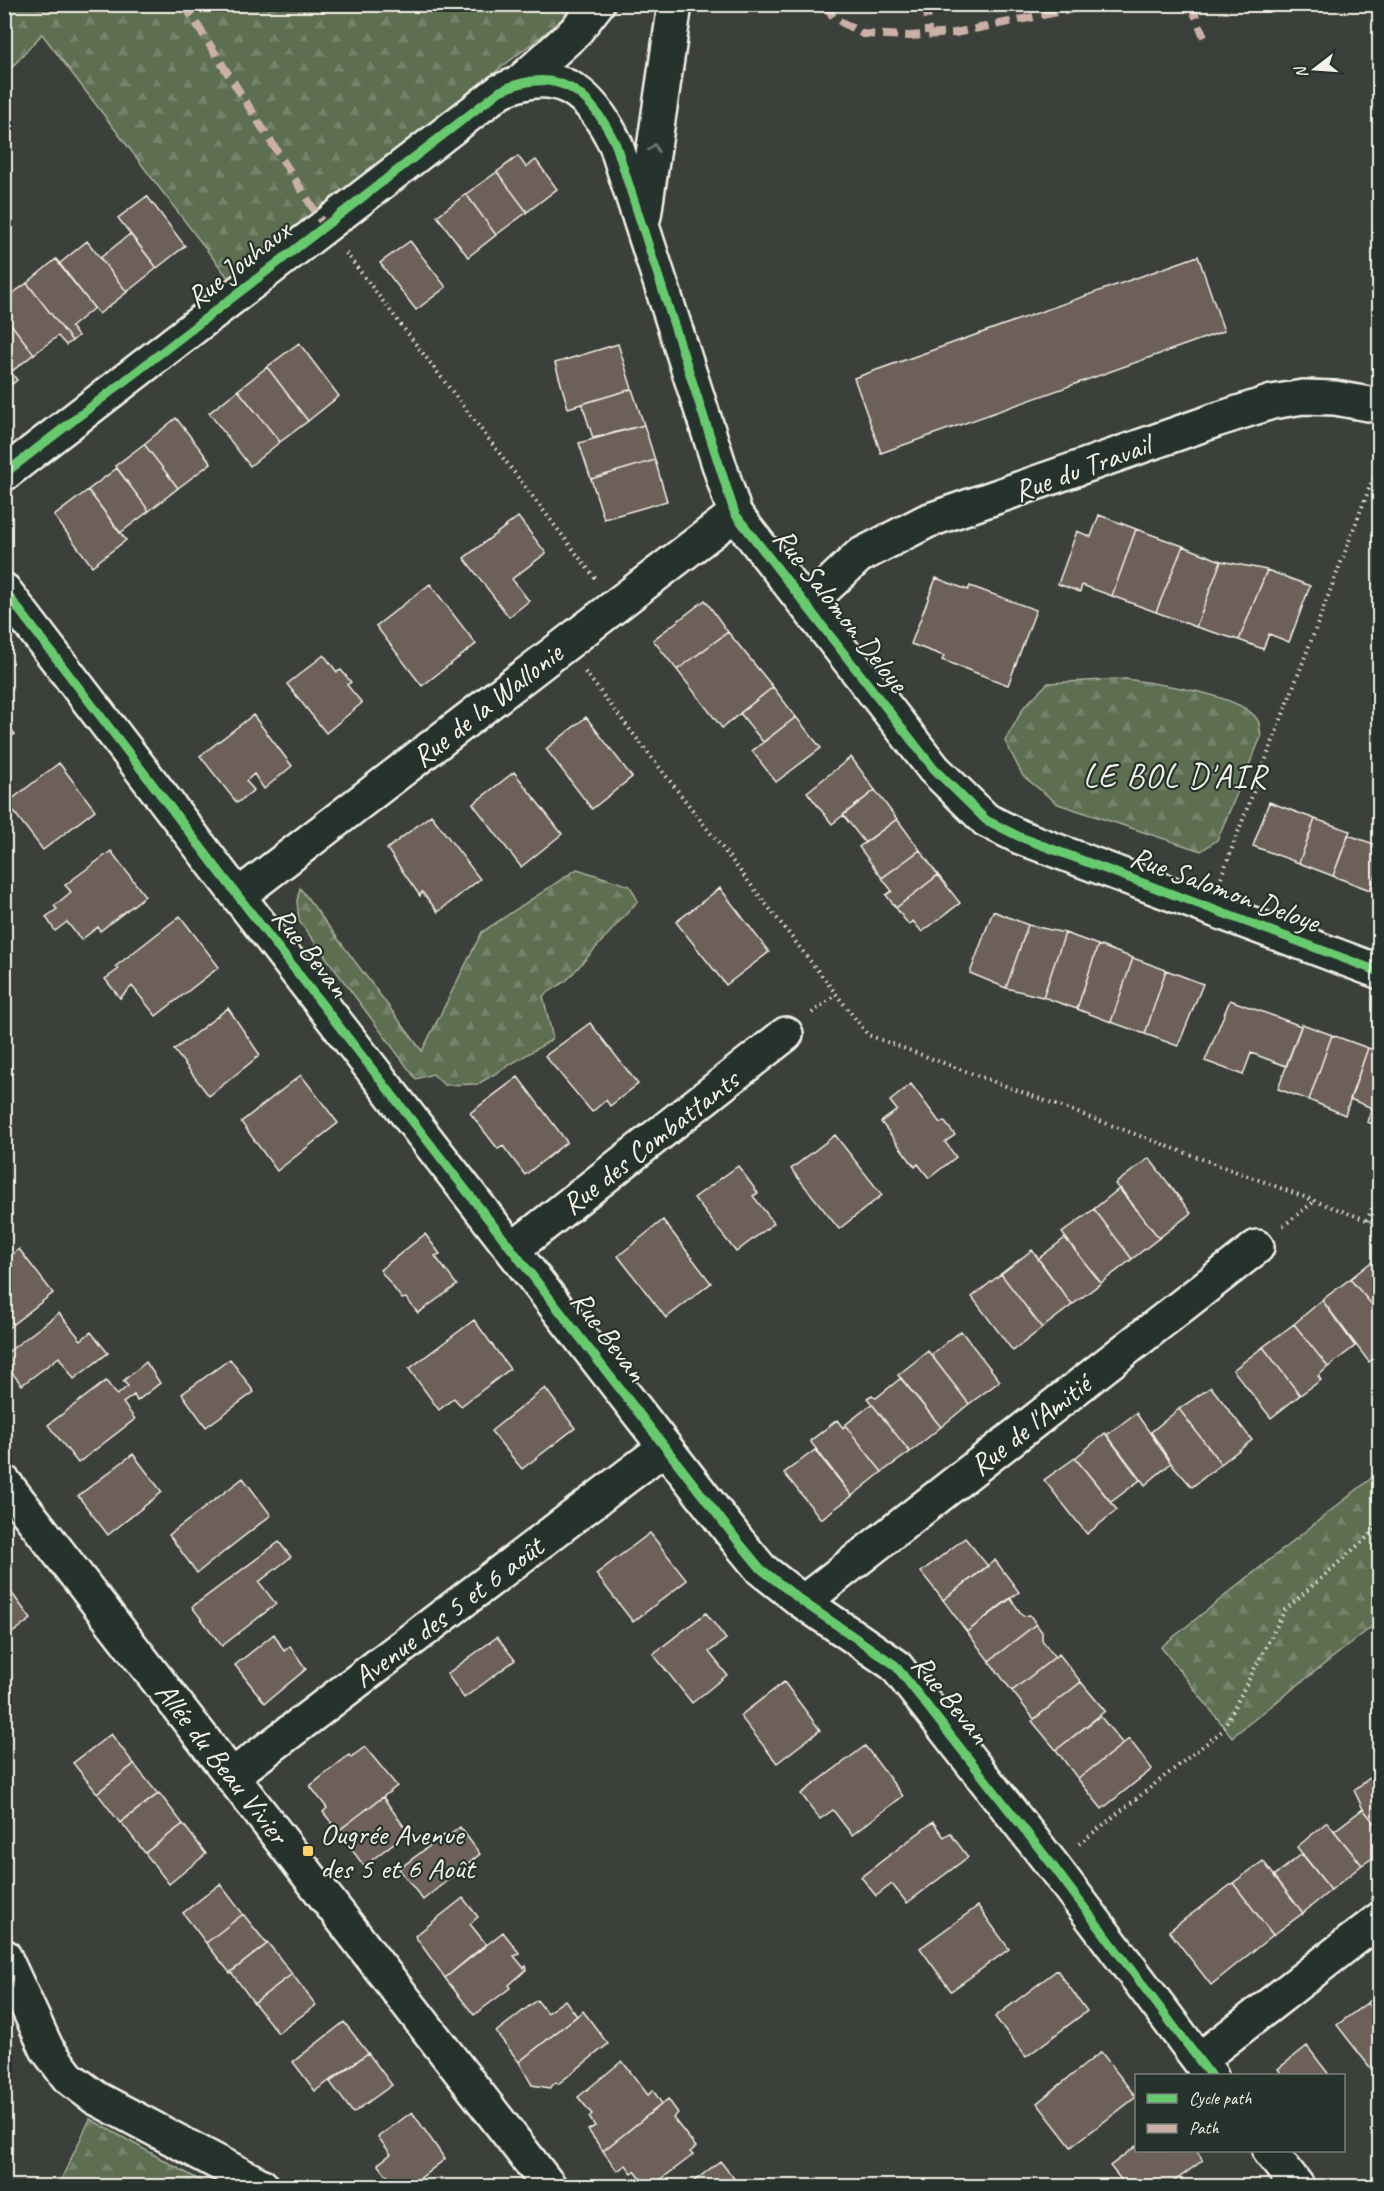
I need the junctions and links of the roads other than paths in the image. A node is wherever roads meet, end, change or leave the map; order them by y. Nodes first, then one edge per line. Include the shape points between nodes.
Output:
1 (597, 4) edge
2 (675, 4) edge
3 (556, 50) junction
4 (510, 86) junction
5 (567, 86) junction
6 (662, 96) junction
7 (605, 121) junction
8 (643, 226) junction
9 (1380, 406) edge
10 (4, 474) edge
11 (735, 514) junction
12 (4, 590) edge
13 (808, 604) junction
14 (238, 896) junction
15 (1380, 972) edge
16 (786, 1034) dead end
17 (1257, 1247) dead end
18 (513, 1249) junction
19 (664, 1448) junction
20 (4, 1482) edge
21 (803, 1602) junction
22 (232, 1776) junction
23 (1380, 1918) edge
24 (4, 1956) edge
25 (1205, 2068) edge
26 (1270, 2152) edge
27 (262, 2187) edge
28 (549, 2187) edge
29 (1298, 2187) edge

1 - 3 street
2 - 6 street, Rue Salomon Deloye
3 - 4 street
3 - 5 street via 558,69
4 - 5 street, Rue Salomon Deloye via 544,79
4 - 10 street, Rue Jouhaux
5 - 7 street, Rue Salomon Deloye via 590,102
6 - 7 street via 630,118
8 -> 6 street, Rue Salomon Deloye
7 - 8 street, Rue Salomon Deloye
8 - 11 street, Rue Salomon Deloye
9 - 13 street, Rue du Travail via 1303,397 1272,402 1216,420 927,521 860,556
11 - 13 street, Rue Salomon Deloye
11 - 14 street, Rue de la Wallonie
12 - 14 street, Rue Bevan
13 - 15 street, Rue Salomon Deloye via 934,769 986,820 1020,837
14 - 18 street, Rue Bevan
16 - 18 street, Rue des Combattants
17 - 21 street, Rue de l'Amitié
18 - 19 street, Rue Bevan
19 - 21 street, Rue Bevan via 761,1569
19 - 22 street, Avenue des 5 et 6 août
20 - 22 street, Allée du Beau Vivier
21 - 25 street, Rue Bevan via 895,1665
22 - 28 street, Allée du Beau Vivier
23 - 25 street
24 - 27 street via 47,2049 68,2077 96,2098
26 - 29 street

